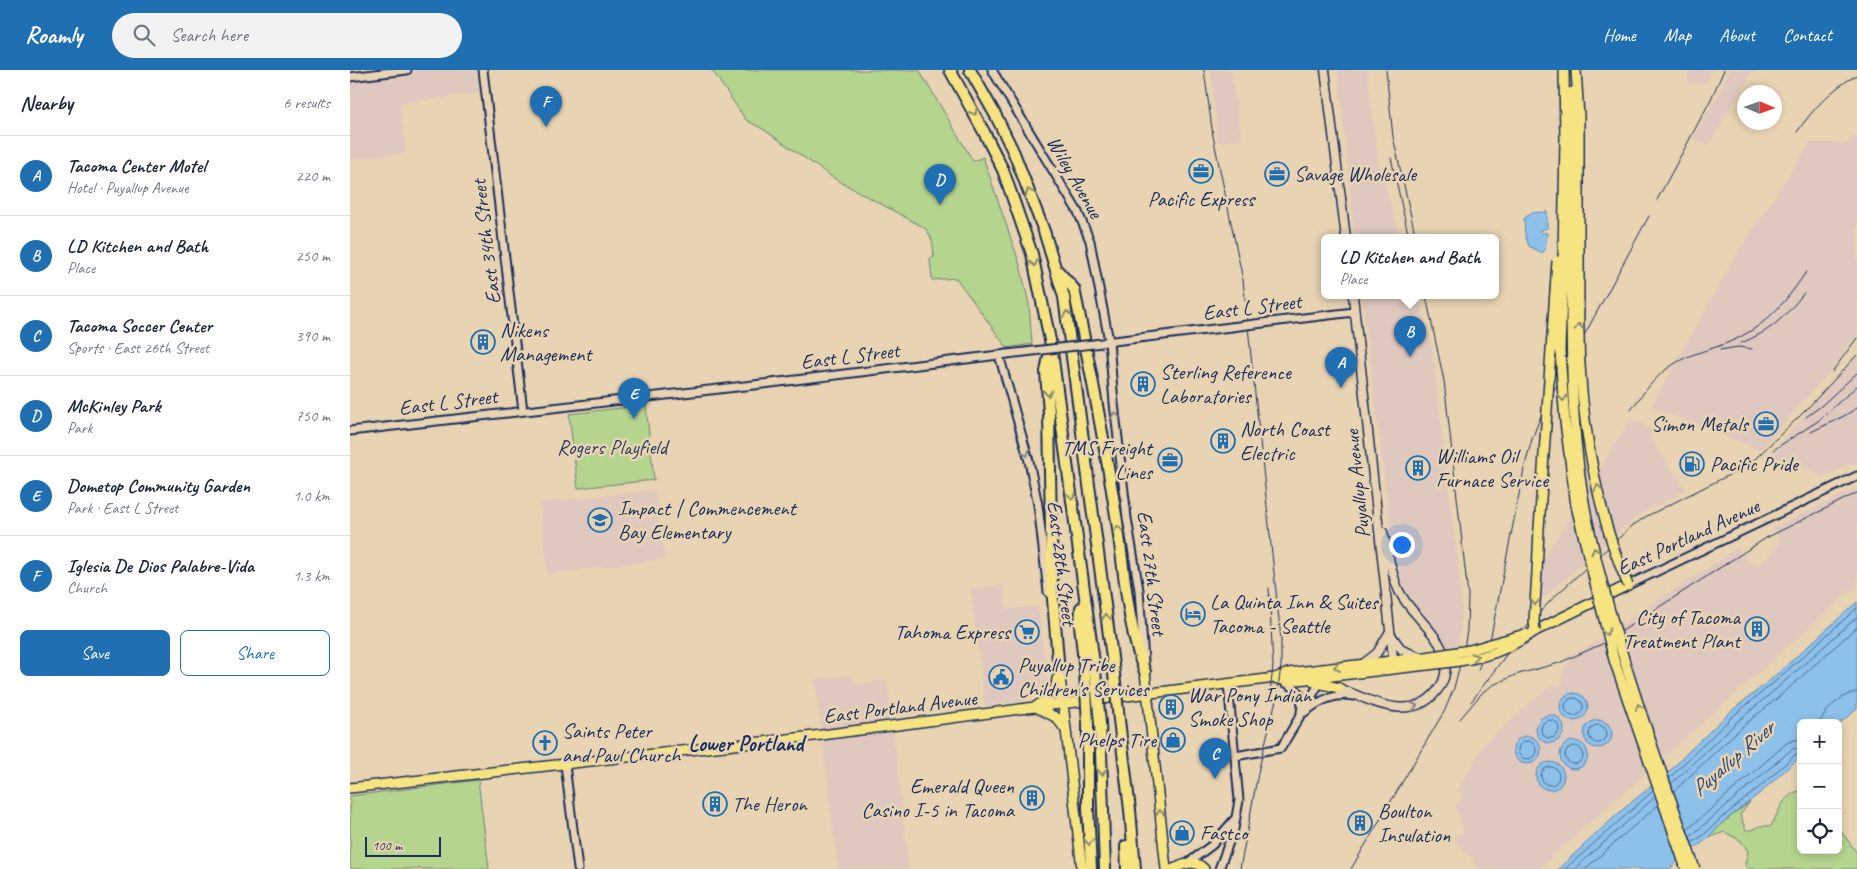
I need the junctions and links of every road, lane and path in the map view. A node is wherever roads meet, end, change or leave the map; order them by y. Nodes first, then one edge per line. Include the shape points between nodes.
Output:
1 (408, 70) edge
2 (483, 70) edge
3 (950, 70) edge
4 (970, 70) edge
5 (992, 70) edge
6 (1325, 70) edge
7 (1564, 70) edge
8 (1574, 70) edge
9 (350, 77) edge
10 (1346, 234) edge
11 (1567, 261) junction
12 (1057, 270) junction
13 (1352, 299) edge
14 (1354, 312) junction
15 (1106, 342) junction
16 (1051, 345) junction
17 (999, 355) junction
18 (523, 411) junction
19 (350, 431) edge
20 (1857, 476) edge
21 (1378, 514) junction
22 (1631, 583) junction
23 (1535, 631) junction
24 (1390, 634) junction
25 (1424, 660) junction
26 (1058, 664) junction
27 (1364, 664) junction
28 (1394, 665) junction
29 (1090, 672) junction
30 (1145, 672) junction
31 (1274, 678) junction
32 (1322, 680) junction
33 (1228, 684) junction
34 (1339, 688) joint
35 (1148, 694) junction
36 (1367, 699) junction
37 (1064, 705) junction
38 (1035, 707) junction
39 (1300, 715) junction
40 (1119, 720) junction
41 (1066, 731) junction
42 (1234, 756) junction
43 (565, 765) junction
44 (350, 788) edge
45 (1238, 814) junction
46 (1164, 846) junction
47 (1181, 866) edge
48 (578, 869) edge
49 (1082, 869) edge
50 (1091, 869) edge
51 (1105, 869) edge
52 (1127, 869) edge
53 (1134, 869) edge
54 (1166, 869) edge
55 (1204, 869) edge
56 (1219, 869) edge
57 (1686, 869) edge
58 (1694, 869) edge

1 - 9 street
2 - 18 street, East 34th Street
3 -> 16 highway via 984,132 1015,203 1032,254
12 -> 4 highway via 1014,153
5 - 15 street, Wiley Avenue via 1084,224 1090,241
6 - 10 main road
7 - 11 main road
8 - 11 main road via 1579,117
22 -> 11 main road, bridge via 1621,568 1605,518 1588,432
11 -> 23 main road, bridge via 1541,488
11 -> 57 main road, bridge via 1560,350 1576,506 1614,660
58 -> 11 main road, bridge via 1621,653 1587,518 1570,366
30 -> 12 highway via 1130,609 1106,451 1074,289
40 -> 12 highway, bridge via 1068,323
13 - 14 main road, Puyallup Avenue
14 - 15 street, East L Street, bridge
14 - 21 main road, Puyallup Avenue
15 - 17 street, East L Street, bridge
30 -> 15 street, East 27th Street via 1140,596 1127,518
16 -> 26 highway via 1046,372 1052,587
16 -> 29 highway via 1073,502
17 - 18 street, East L Street
17 -> 26 street, East 28th Street via 1038,505
18 - 19 street, East L Street
20 - 22 street, East Portland Avenue
21 - 24 main road, Puyallup Avenue
36 -> 21 main road via 1398,708 1418,706 1439,688 1446,662 1439,643 1399,590
22 - 23 main road, East Portland Avenue, bridge
23 - 25 main road, East Portland Avenue, bridge via 1496,652 1464,660
24 - 25 main road via 1402,650
24 - 27 main road via 1377,654
24 - 28 main road, Puyallup Avenue
25 - 28 main road, East Portland Avenue
26 - 37 main road, East 28th Street
26 - 38 main road via 1054,692
27 - 28 main road, East Portland Avenue
27 -> 31 main road, East Portland Avenue via 1288,673
28 - 32 main road, East Portland Avenue
29 -> 50 highway, bridge via 1088,824
29 -> 51 highway, bridge via 1100,723
30 - 35 main road, East 27th Street
31 - 32 main road, East Portland Avenue
31 - 33 main road, East Portland Avenue
31 - 39 street via 1300,692
32 - 34 main road
32 - 39 street
33 - 35 main road, East Portland Avenue
33 - 42 street
34 - 36 main road
35 - 37 main road, East Portland Avenue
46 -> 35 main road, East 27th Street
36 - 39 street via 1331,696
37 - 38 main road, East Portland Avenue
37 - 41 main road, East 28th Street
38 - 41 main road via 1057,718
38 - 43 main road, East Portland Avenue
39 - 42 street via 1281,748
40 - 52 highway
40 - 53 highway
41 - 49 main road, East 28th Street
42 - 45 street via 1240,800
43 - 44 main road, East Portland Avenue
43 - 48 street
45 - 47 street via 1212,845
45 - 56 street
46 - 47 main road via 1170,859
46 - 54 main road, East 27th Street
47 - 55 main road via 1199,864

